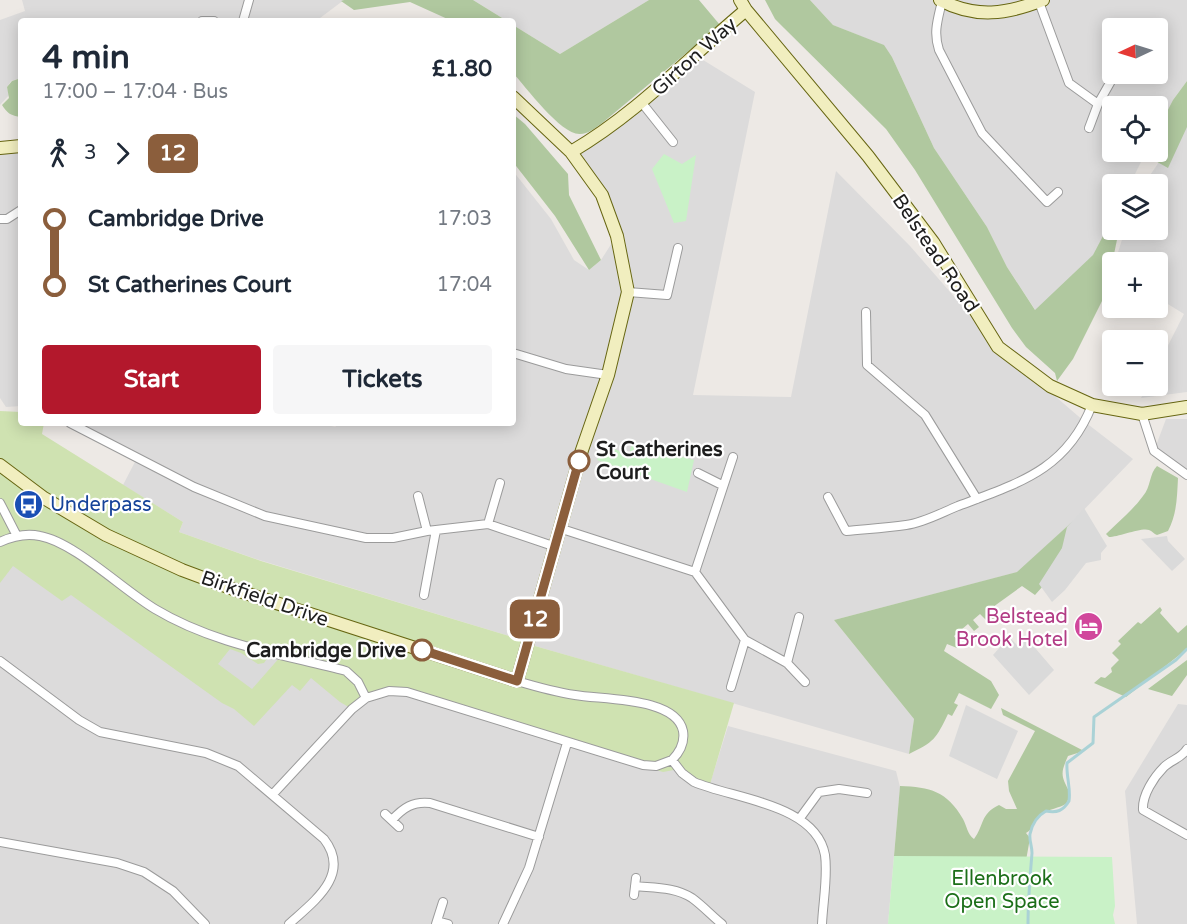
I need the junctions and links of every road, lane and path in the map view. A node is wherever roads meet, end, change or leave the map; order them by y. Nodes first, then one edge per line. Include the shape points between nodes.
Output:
1 (249, 0) edge
2 (941, 1) edge
3 (1041, 1) edge
4 (743, 5) edge
5 (244, 18) edge
6 (1109, 84) edge
7 (516, 100) edge
8 (642, 103) junction
9 (1098, 104) junction
10 (1089, 128) dead end
11 (673, 142) dead end
12 (18, 146) edge
13 (0, 148) edge
14 (571, 152) junction
15 (1058, 192) dead end
16 (18, 212) edge
17 (0, 219) edge
18 (678, 248) dead end
19 (627, 292) junction
20 (866, 312) dead end
21 (516, 354) edge
22 (608, 375) junction
23 (1092, 405) junction
24 (1187, 407) edge
25 (1142, 414) junction
26 (76, 426) edge
27 (733, 457) dead end
28 (0, 465) edge
29 (698, 473) dead end
30 (1187, 475) edge
31 (500, 483) dead end
32 (722, 485) junction
33 (418, 496) dead end
34 (828, 497) dead end
35 (977, 499) junction
36 (0, 503) edge
37 (488, 524) junction
38 (562, 529) junction
39 (431, 530) junction
40 (17, 536) junction
41 (0, 542) edge
42 (556, 547) junction
43 (695, 572) junction
44 (424, 595) dead end
45 (800, 617) dead end
46 (746, 640) junction
47 (0, 661) edge
48 (787, 663) junction
49 (517, 681) junction
50 (805, 682) dead end
51 (732, 687) dead end
52 (366, 698) junction
53 (567, 743) junction
54 (1187, 749) edge
55 (672, 760) junction
56 (273, 794) junction
57 (867, 794) dead end
58 (800, 818) junction
59 (399, 826) dead end
60 (1187, 836) edge
61 (539, 837) junction
62 (0, 842) edge
63 (635, 886) dead end
64 (443, 902) dead end
65 (436, 922) edge
66 (205, 924) edge
67 (289, 924) edge
68 (448, 924) edge
69 (503, 924) edge
70 (722, 924) edge
71 (822, 924) edge

1 - 5 street
2 - 3 street via 983,14
2 - 15 street via 935,39 982,134 1047,202
3 - 9 street via 1069,83
4 - 8 street, Girton Way
4 - 23 street, Belstead Road via 868,156 933,242 999,347 1050,386
6 - 9 street
7 - 14 street
8 - 11 street, Girton Way
8 - 14 street, Girton Way
9 - 10 street
12 - 13 street
14 - 19 street via 602,195 617,236
16 - 17 street
18 - 19 street via 667,295
19 - 22 street
20 - 35 street via 867,365 925,415
21 - 22 street via 566,369
22 - 38 street via 582,450
23 - 25 street, Belstead Road
23 - 35 street via 1069,446 1049,464 1018,484
24 - 25 street, Belstead Road
25 - 30 street via 1154,451
26 - 39 street via 194,487 265,516 366,538 393,538
27 - 32 street
28 - 49 street, Birkfield Drive via 106,535 162,562 233,589
29 - 32 street
31 - 37 street
32 - 43 street
33 - 39 street
34 - 35 street via 846,531 909,525
36 - 40 street
37 - 39 street
37 - 42 street
38 - 42 street
38 - 43 street
39 - 44 street
40 - 41 street
40 - 52 street via 39,535 62,544 156,610 199,631 248,648 346,671 358,682
42 - 49 street
43 - 46 street
45 - 48 street
46 - 48 street
46 - 51 street
47 - 56 street via 90,726 112,735 223,759 246,771
48 - 50 street
49 - 55 street, Birkfield Drive via 552,691 669,711 683,733 680,750
52 - 53 street via 388,691 407,692
52 - 56 street
53 - 55 street via 643,765 656,766
53 - 61 street
54 - 60 street via 1165,766 1142,801 1143,810
55 - 58 street via 694,782
56 - 67 street via 324,839 334,863 328,885
57 - 58 street via 839,789 819,792
58 - 71 street via 812,827 825,855
59 - 61 street via 388,817 409,806 430,803
61 - 69 street
62 - 66 street via 117,863 144,872 173,891
63 - 70 street via 685,894
64 - 65 street
65 - 68 street

